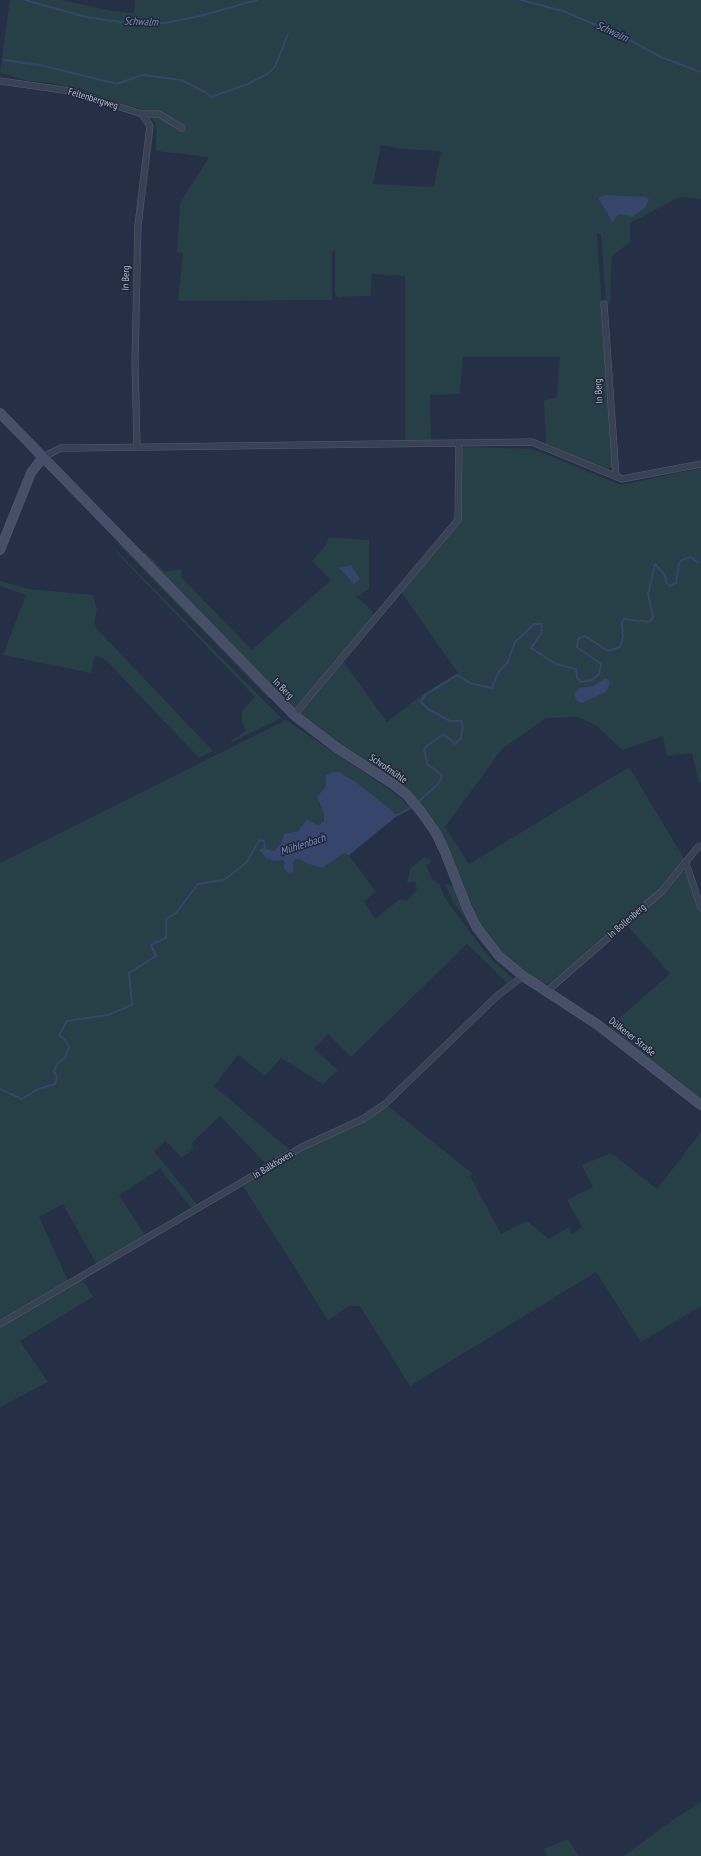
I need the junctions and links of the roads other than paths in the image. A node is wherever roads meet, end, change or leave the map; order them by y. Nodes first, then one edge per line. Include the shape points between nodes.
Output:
1 (0, 81) edge
2 (142, 114) junction
3 (182, 128) dead end
4 (604, 304) dead end
5 (0, 413) edge
6 (459, 443) junction
7 (137, 446) junction
8 (43, 457) junction
9 (701, 464) edge
10 (616, 476) junction
11 (0, 550) edge
12 (294, 715) junction
13 (701, 846) edge
14 (686, 863) junction
15 (701, 908) edge
16 (523, 976) junction
17 (547, 991) junction
18 (701, 1105) edge
19 (0, 1324) edge

1 - 2 street, Feltenbergweg via 70,91
2 - 3 street, Feltenbergweg via 159,114
2 - 7 street, In Berg via 150,126 138,225 135,364
4 - 10 street, In Berg
5 - 8 main road, In Berg
6 - 7 street
6 - 10 street via 532,442
6 - 12 street, In Berg via 458,520
7 - 8 street via 61,448
8 - 11 main road via 31,473
8 - 12 main road, In Berg
9 - 10 street via 628,479
12 - 16 main road, Schrofmühle via 407,795 436,833 467,908 481,934 499,956
13 - 14 street, In Bollenberg
14 - 15 street
14 - 17 street, In Bollenberg via 662,891
16 - 17 main road, Dülkener Straße
16 - 19 street, In Balkhoven via 497,996 385,1104 363,1119 302,1147
17 - 18 main road, Dülkener Straße via 598,1025

